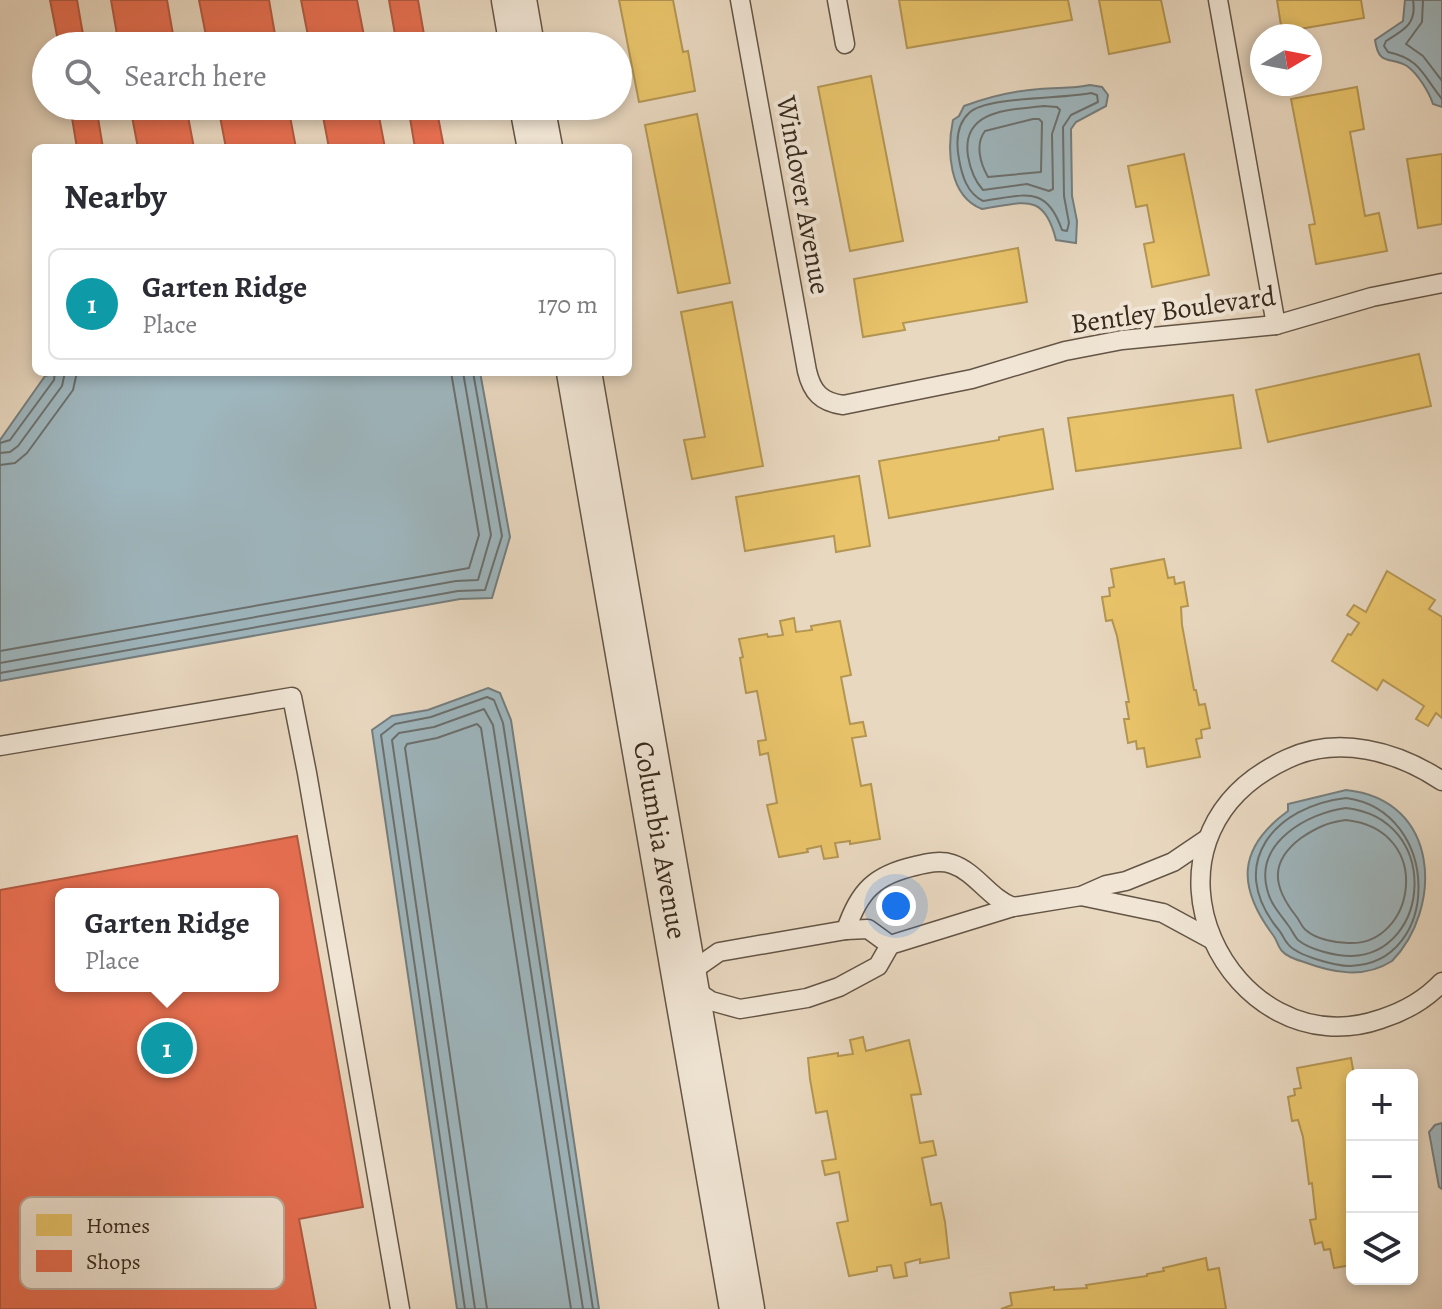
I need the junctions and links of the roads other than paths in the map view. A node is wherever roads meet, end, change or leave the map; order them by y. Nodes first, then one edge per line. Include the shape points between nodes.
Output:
1 (514, 0) edge
2 (740, 0) edge
3 (837, 0) edge
4 (1218, 0) edge
5 (520, 32) edge
6 (845, 44) dead end
7 (535, 120) edge
8 (539, 144) edge
9 (1442, 283) edge
10 (1276, 325) junction
11 (580, 376) edge
12 (819, 397) joint
13 (0, 746) edge
14 (1442, 781) edge
15 (1207, 839) junction
16 (1081, 896) junction
17 (1013, 907) junction
18 (846, 930) junction
19 (1211, 939) junction
20 (890, 945) junction
21 (1442, 982) edge
22 (687, 985) junction
23 (400, 1309) edge
24 (742, 1309) edge

1 - 5 street
2 - 12 lane, Windover Avenue via 807,371
3 - 6 lane
4 - 10 lane
7 - 8 street
9 - 10 lane, Bentley Boulevard
10 - 12 lane, Bentley Boulevard via 1122,340 843,405
11 - 22 street, Columbia Avenue
13 - 23 lane via 292,697
14 - 15 lane via 1373,750 1316,750 1276,764 1241,789
15 - 16 lane via 1173,862
15 - 19 lane via 1199,889
16 - 17 lane
16 - 19 lane via 1163,913
17 - 18 lane via 967,872 939,861 901,869 872,884
17 - 20 lane
18 - 20 lane via 868,929
18 - 22 lane via 719,952 699,966
19 - 21 lane via 1220,957 1257,996 1284,1014 1316,1024 1368,1024 1400,1012
20 - 22 lane via 878,966 807,998 740,1009 711,1001
22 - 24 street, Columbia Avenue

